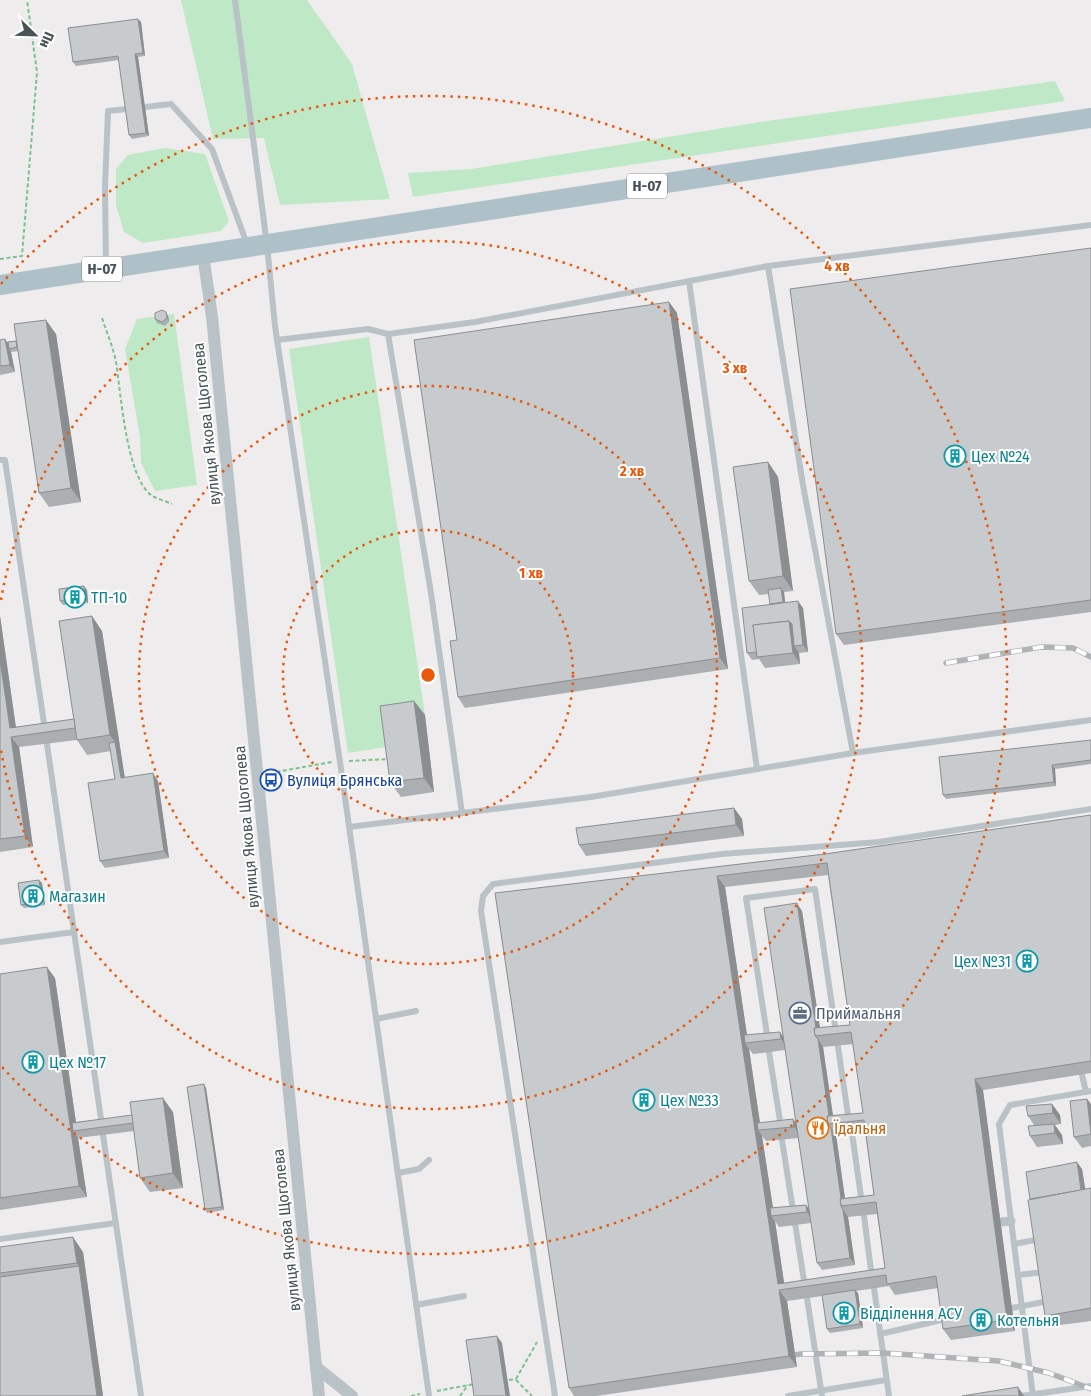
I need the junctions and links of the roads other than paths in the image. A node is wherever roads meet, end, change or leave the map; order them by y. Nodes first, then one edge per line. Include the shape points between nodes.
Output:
1 (235, 0) edge
2 (145, 107) dead end
3 (127, 109) edge
4 (1091, 118) edge
5 (1091, 225) edge
6 (258, 246) junction
7 (204, 254) junction
8 (768, 266) junction
9 (106, 269) junction
10 (689, 281) junction
11 (0, 284) edge
12 (388, 334) junction
13 (277, 340) junction
14 (0, 460) edge
15 (1091, 720) edge
16 (46, 736) edge
17 (47, 744) dead end
18 (853, 753) junction
19 (757, 769) junction
20 (1091, 809) edge
21 (462, 813) junction
22 (349, 827) junction
23 (74, 932) junction
24 (0, 942) edge
25 (416, 1011) dead end
26 (376, 1019) junction
27 (768, 1044) edge
28 (769, 1052) dead end
29 (1082, 1075) dead end
30 (1088, 1092) edge
31 (850, 1126) edge
32 (102, 1127) edge
33 (782, 1132) edge
34 (852, 1133) dead end
35 (103, 1135) edge
36 (782, 1140) dead end
37 (428, 1160) dead end
38 (398, 1173) junction
39 (862, 1208) edge
40 (864, 1216) dead end
41 (1011, 1221) junction
42 (1001, 1222) dead end
43 (116, 1223) junction
44 (0, 1239) edge
45 (1040, 1239) edge
46 (1014, 1244) junction
47 (1044, 1272) edge
48 (1018, 1275) junction
49 (863, 1280) edge
50 (873, 1283) junction
51 (815, 1287) edge
52 (806, 1293) junction
53 (464, 1296) dead end
54 (1049, 1301) edge
55 (416, 1305) junction
56 (1022, 1306) junction
57 (1012, 1308) dead end
58 (946, 1319) edge
59 (880, 1334) junction
60 (316, 1367) junction
61 (886, 1380) junction
62 (1091, 1386) edge
63 (821, 1393) edge
64 (429, 1394) edge
65 (1033, 1395) edge
66 (141, 1396) edge
67 (319, 1396) edge
68 (352, 1396) edge
69 (555, 1396) edge
70 (788, 1396) edge
71 (889, 1396) edge
72 (1021, 1396) edge

1 - 6 lane
2 - 6 lane via 172,104 212,149
3 - 9 lane via 108,111
4 - 6 main road, Н-07
5 - 8 lane
6 - 7 main road, Н-07
6 - 13 lane
7 - 9 main road, Н-07
7 - 60 street, вулиця Якова Щоголева
8 - 10 lane
8 - 18 lane via 803,485
9 - 11 main road, Н-07
10 - 12 lane via 475,322
10 - 19 lane
12 - 13 lane via 368,329
12 - 21 lane via 431,593
13 - 22 lane
14 - 16 lane via 5,460
15 - 18 lane
17 - 23 lane
18 - 19 lane
19 - 21 lane via 591,797
20 - 69 lane via 879,842 722,854 493,884 483,896 482,911
21 - 22 lane
22 - 26 lane
23 - 24 lane
23 - 32 lane
25 - 26 lane
26 - 38 lane
27 - 31 lane via 746,898 815,889
28 - 33 lane
29 - 30 lane
30 - 41 lane via 1010,1105 999,1124
34 - 39 lane
35 - 43 lane
36 - 52 lane
37 - 38 lane via 419,1169
38 - 55 lane
40 - 50 lane
41 - 42 street
41 - 46 lane
43 - 44 lane
43 - 66 lane
45 - 46 lane
46 - 48 lane
47 - 48 lane
48 - 56 lane
49 - 50 lane
50 - 59 lane
51 - 52 lane
52 - 63 lane
53 - 55 lane
54 - 56 lane
55 - 64 lane
56 - 57 lane
56 - 65 lane
58 - 59 lane
59 - 61 lane
60 - 67 street, вулиця Якова Щоголева
60 - 68 street
61 - 63 lane
61 - 71 lane
62 - 65 lane
63 - 70 lane
65 - 72 lane

